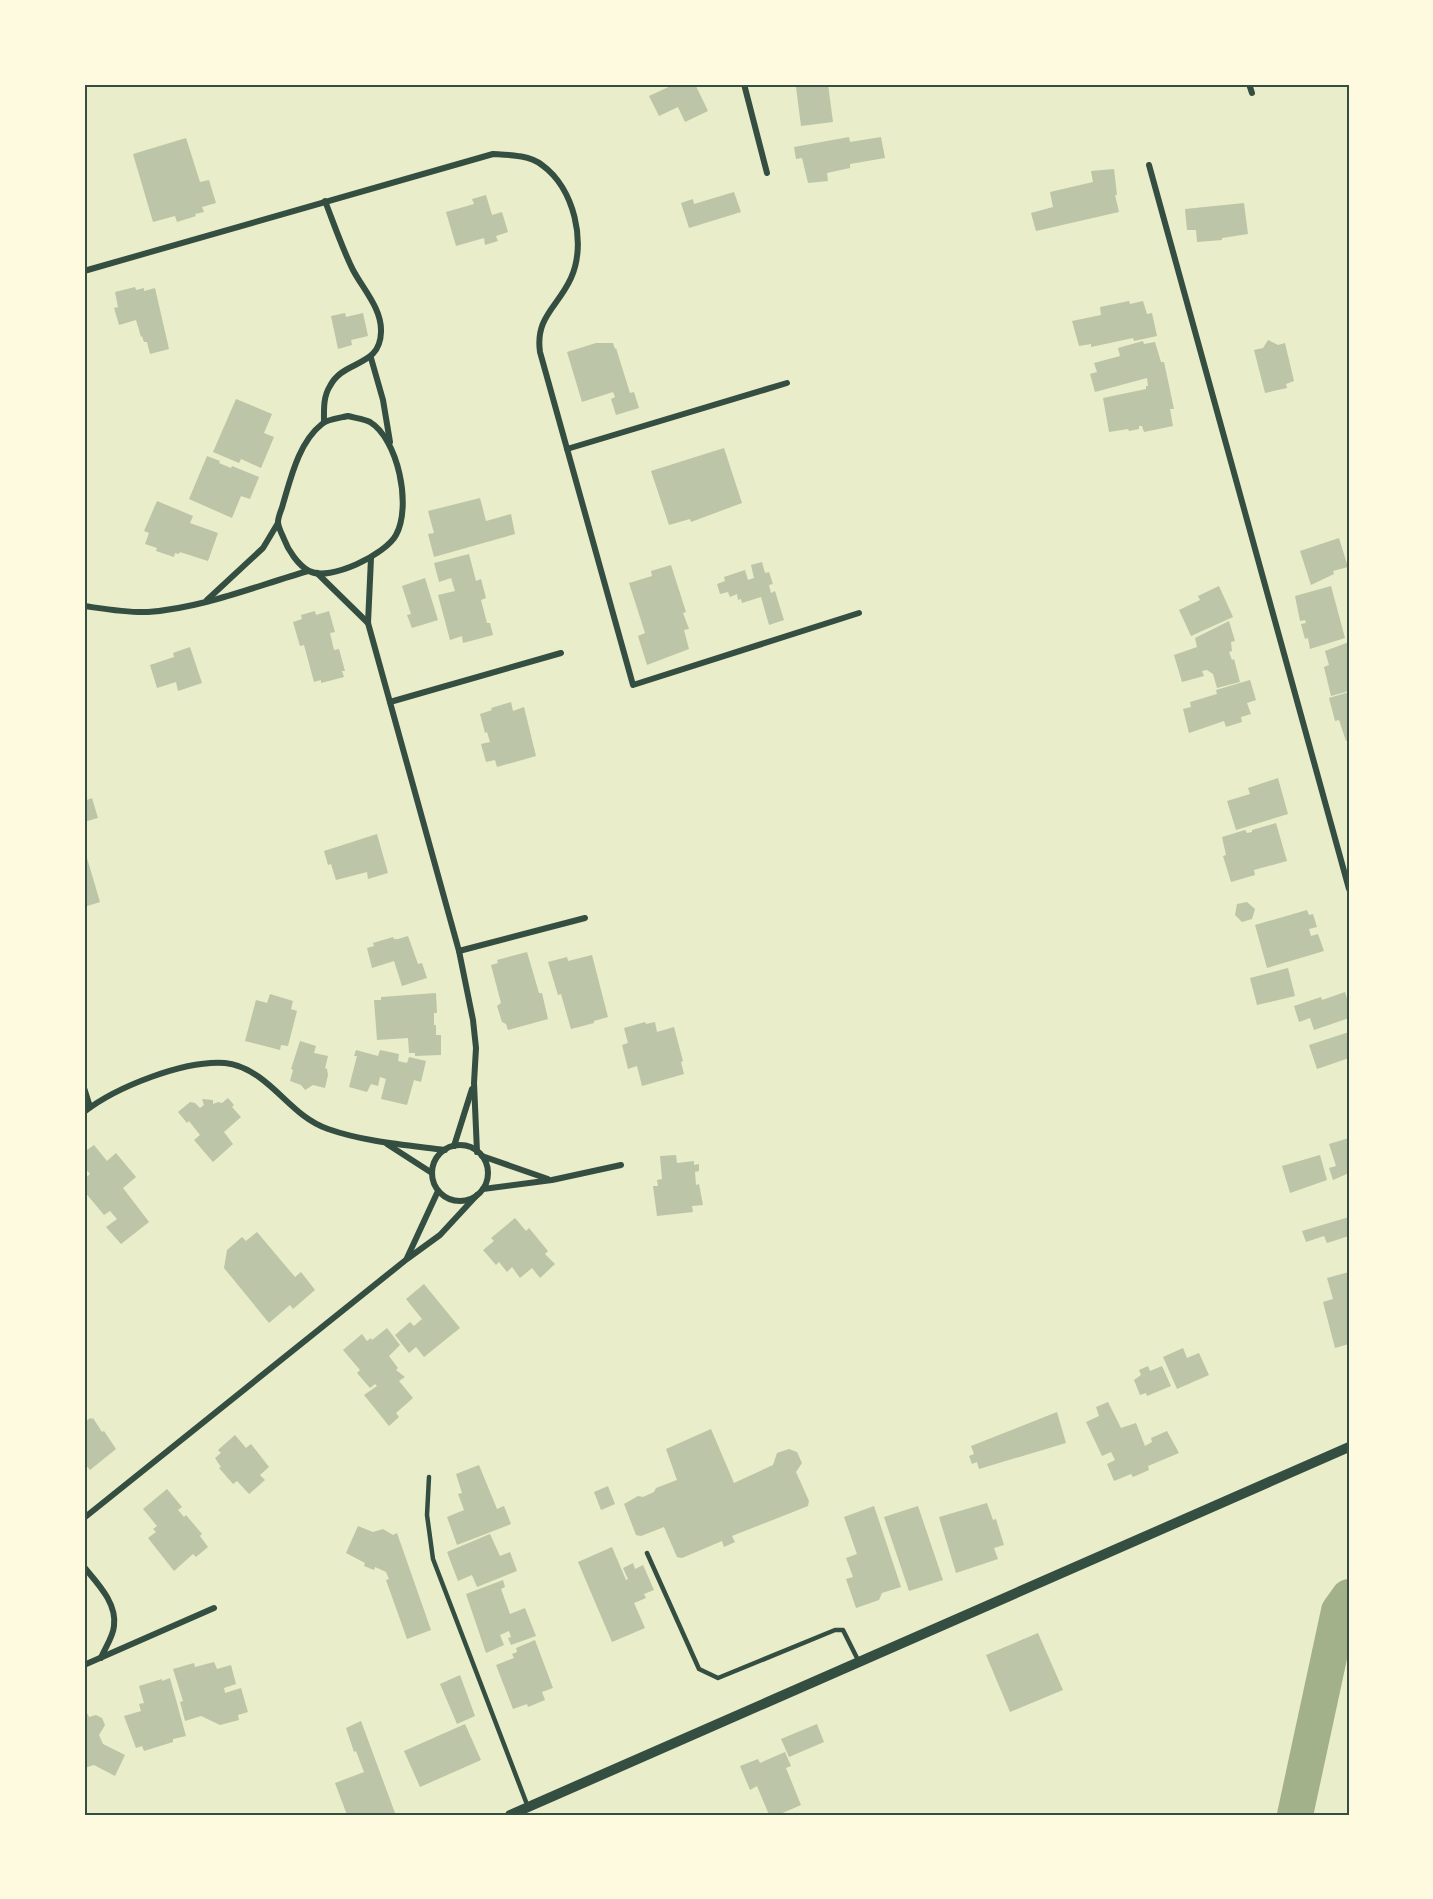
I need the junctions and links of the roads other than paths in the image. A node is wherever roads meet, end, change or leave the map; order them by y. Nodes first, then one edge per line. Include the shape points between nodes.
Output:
1 (744, 84) edge
2 (1250, 84) edge
3 (1252, 93) dead end
4 (1149, 165) dead end
5 (767, 172) dead end
6 (324, 201) junction
7 (84, 271) edge
8 (371, 358) junction
9 (787, 384) dead end
10 (324, 422) junction
11 (390, 443) junction
12 (567, 449) junction
13 (278, 523) junction
14 (371, 558) junction
15 (308, 571) junction
16 (317, 573) junction
17 (204, 602) junction
18 (84, 606) edge
19 (859, 613) dead end
20 (368, 623) junction
21 (561, 653) dead end
22 (390, 702) junction
23 (1349, 890) edge
24 (585, 918) dead end
25 (459, 951) junction
26 (474, 1083) junction
27 (84, 1088) edge
28 (90, 1107) junction
29 (84, 1112) edge
30 (384, 1143) junction
31 (454, 1146) junction
32 (445, 1150) junction
33 (480, 1154) junction
34 (621, 1165) dead end
35 (432, 1173) junction
36 (552, 1180) junction
37 (483, 1189) junction
38 (438, 1191) junction
39 (477, 1195) junction
40 (407, 1259) junction
41 (1349, 1447) edge
42 (429, 1477) dead end
43 (84, 1518) edge
44 (647, 1553) dead end
45 (84, 1568) edge
46 (214, 1608) dead end
47 (101, 1658) junction
48 (859, 1662) junction
49 (84, 1665) edge
50 (528, 1807) junction
51 (510, 1815) edge

1 - 5 street
2 - 3 street
4 - 23 street
6 - 7 street
6 - 8 street via 353,270 378,316 381,332
6 - 12 street via 494,154 517,155 541,164 560,182 572,209 577,260 571,278 540,327 538,338
8 - 10 street via 346,368 330,385 324,401
8 - 11 street
9 - 12 street
10 - 11 street via 348,416 370,423
10 - 13 street via 308,439 291,475
11 - 14 street via 404,504 397,534
12 - 19 street via 633,685
13 - 15 street via 294,556
13 - 17 street via 263,548
14 - 16 street via 334,572
14 - 20 street
15 - 16 street
15 - 17 street
16 - 20 street
17 - 18 street via 149,612
20 - 22 street
21 - 22 street
22 - 25 street
24 - 25 street
25 - 26 street via 473,1020
26 - 31 street
26 - 33 street
27 - 28 street
28 - 29 street
28 - 30 street via 163,1073 197,1064 226,1063 260,1078 297,1112 327,1129
30 - 32 street
30 - 35 street
31 - 32 street
31 - 33 street via 470,1147
32 - 35 street via 438,1156
33 - 36 street
33 - 37 street via 488,1172
34 - 36 street
35 - 38 street
36 - 37 street
37 - 39 street
38 - 39 street via 453,1200
38 - 40 street
39 - 40 street via 440,1235
40 - 43 street
41 - 48 street
42 - 50 lane via 427,1515 433,1559
44 - 48 lane via 699,1669 718,1678 835,1630 843,1630
45 - 47 street via 114,1612 114,1628
46 - 47 street
47 - 49 street
48 - 50 street
50 - 51 street

